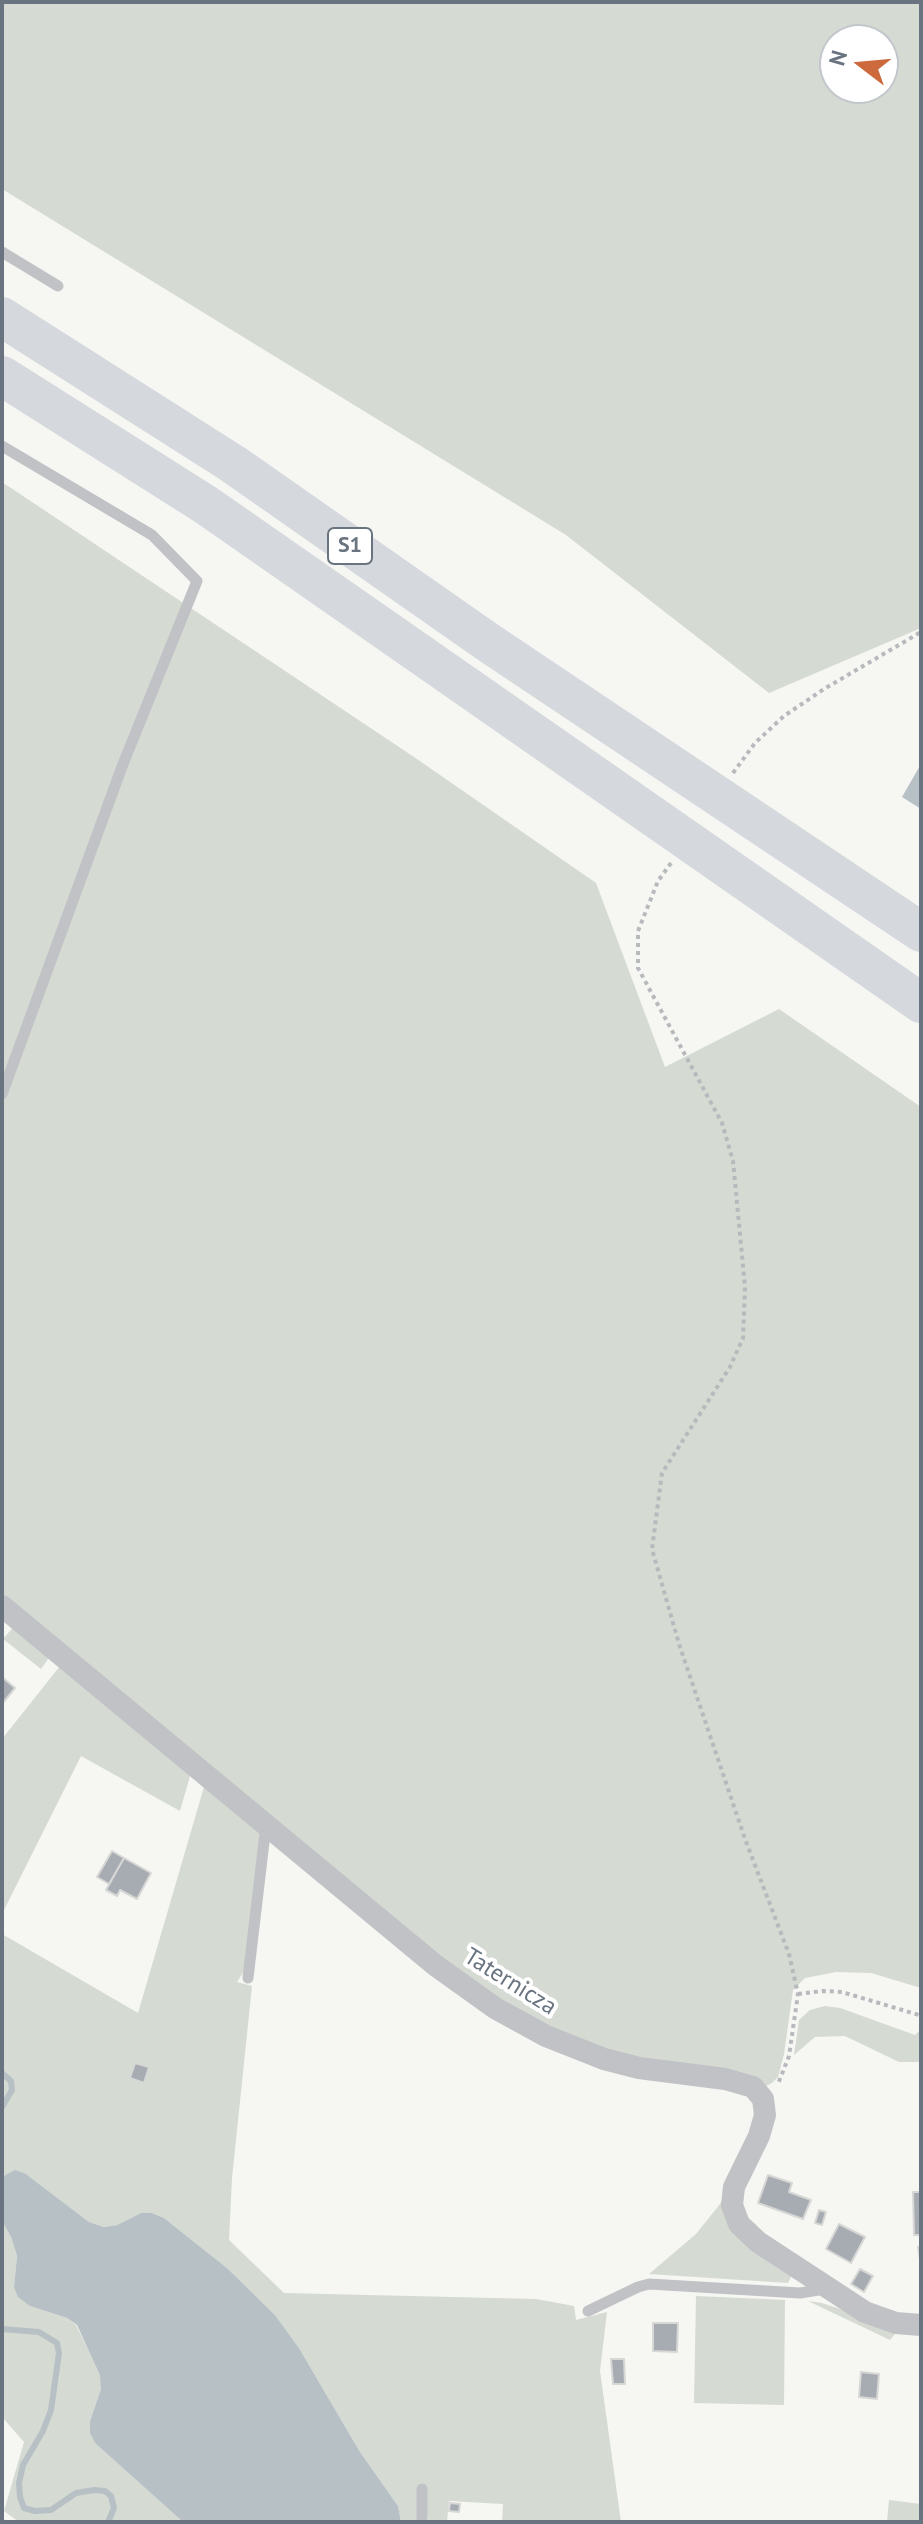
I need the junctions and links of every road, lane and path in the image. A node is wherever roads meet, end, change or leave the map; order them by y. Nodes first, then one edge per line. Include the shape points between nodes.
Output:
1 (2, 252) edge
2 (58, 286) dead end
3 (2, 317) edge
4 (2, 376) edge
5 (2, 446) edge
6 (921, 932) edge
7 (921, 1003) edge
8 (2, 1094) edge
9 (741, 1248) dead end
10 (2, 1606) edge
11 (266, 1824) junction
12 (248, 1978) dead end
13 (798, 1994) junction
14 (919, 2015) dead end
15 (763, 2099) junction
16 (826, 2289) junction
17 (588, 2311) dead end
18 (921, 2325) edge
19 (422, 2489) dead end
20 (422, 2522) edge

1 - 2 lane
3 - 6 highway, S1 via 233,464 489,643
4 - 7 highway, S1 via 206,505
5 - 8 lane via 152,535 197,581 123,764
9 - 13 path via 743,1338 662,1473 652,1549
10 - 11 street, Taternicza
11 - 12 lane
11 - 15 street, Taternicza via 435,1965 520,2023 604,2059 747,2084
13 - 14 path via 842,1992
13 - 15 path via 782,2078
15 - 16 street via 763,2124 734,2187 732,2205 739,2224 758,2242
16 - 17 lane via 800,2293 649,2284
16 - 18 street via 879,2319
19 - 20 lane

